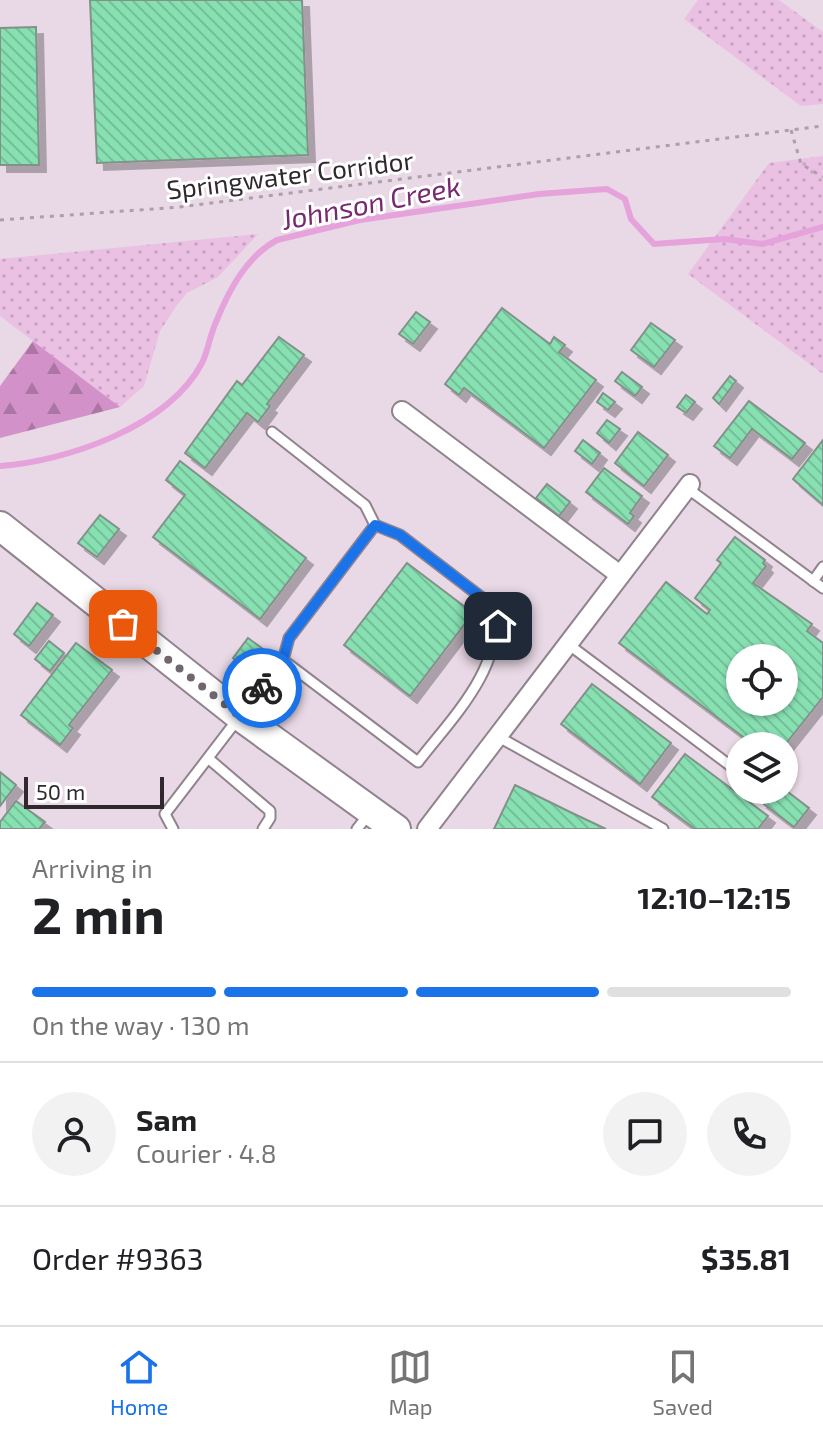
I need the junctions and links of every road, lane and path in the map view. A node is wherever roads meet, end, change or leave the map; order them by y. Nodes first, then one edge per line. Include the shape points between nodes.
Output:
1 (823, 126) edge
2 (791, 130) junction
3 (823, 177) edge
4 (0, 220) edge
5 (402, 411) dead end
6 (272, 432) dead end
7 (688, 486) joint
8 (375, 525) junction
9 (0, 526) edge
10 (823, 567) edge
11 (620, 575) junction
12 (813, 581) junction
13 (823, 588) edge
14 (568, 644) junction
15 (283, 660) junction
16 (241, 717) junction
17 (497, 736) junction
18 (209, 759) junction
19 (726, 762) edge
20 (364, 820) edge
21 (173, 829) edge
22 (263, 829) edge
23 (396, 829) edge
24 (427, 829) edge
25 (663, 829) edge

1 - 2 path, Springwater Corridor
2 - 3 path via 801,164
2 - 4 path, Springwater Corridor via 180,207
5 - 11 street
6 - 8 lane via 365,505
7 - 11 street
7 - 12 lane
8 - 15 lane via 289,638
8 - 15 lane via 400,535 494,607 498,626 478,684 418,762
9 - 16 main road
10 - 12 lane
11 - 14 street
12 - 13 lane
14 - 17 street
14 - 19 lane
15 - 16 lane
16 - 18 lane
16 - 20 main road
17 - 24 street
17 - 25 lane
18 - 21 lane via 165,814
18 - 22 lane via 270,811
20 - 23 main road

